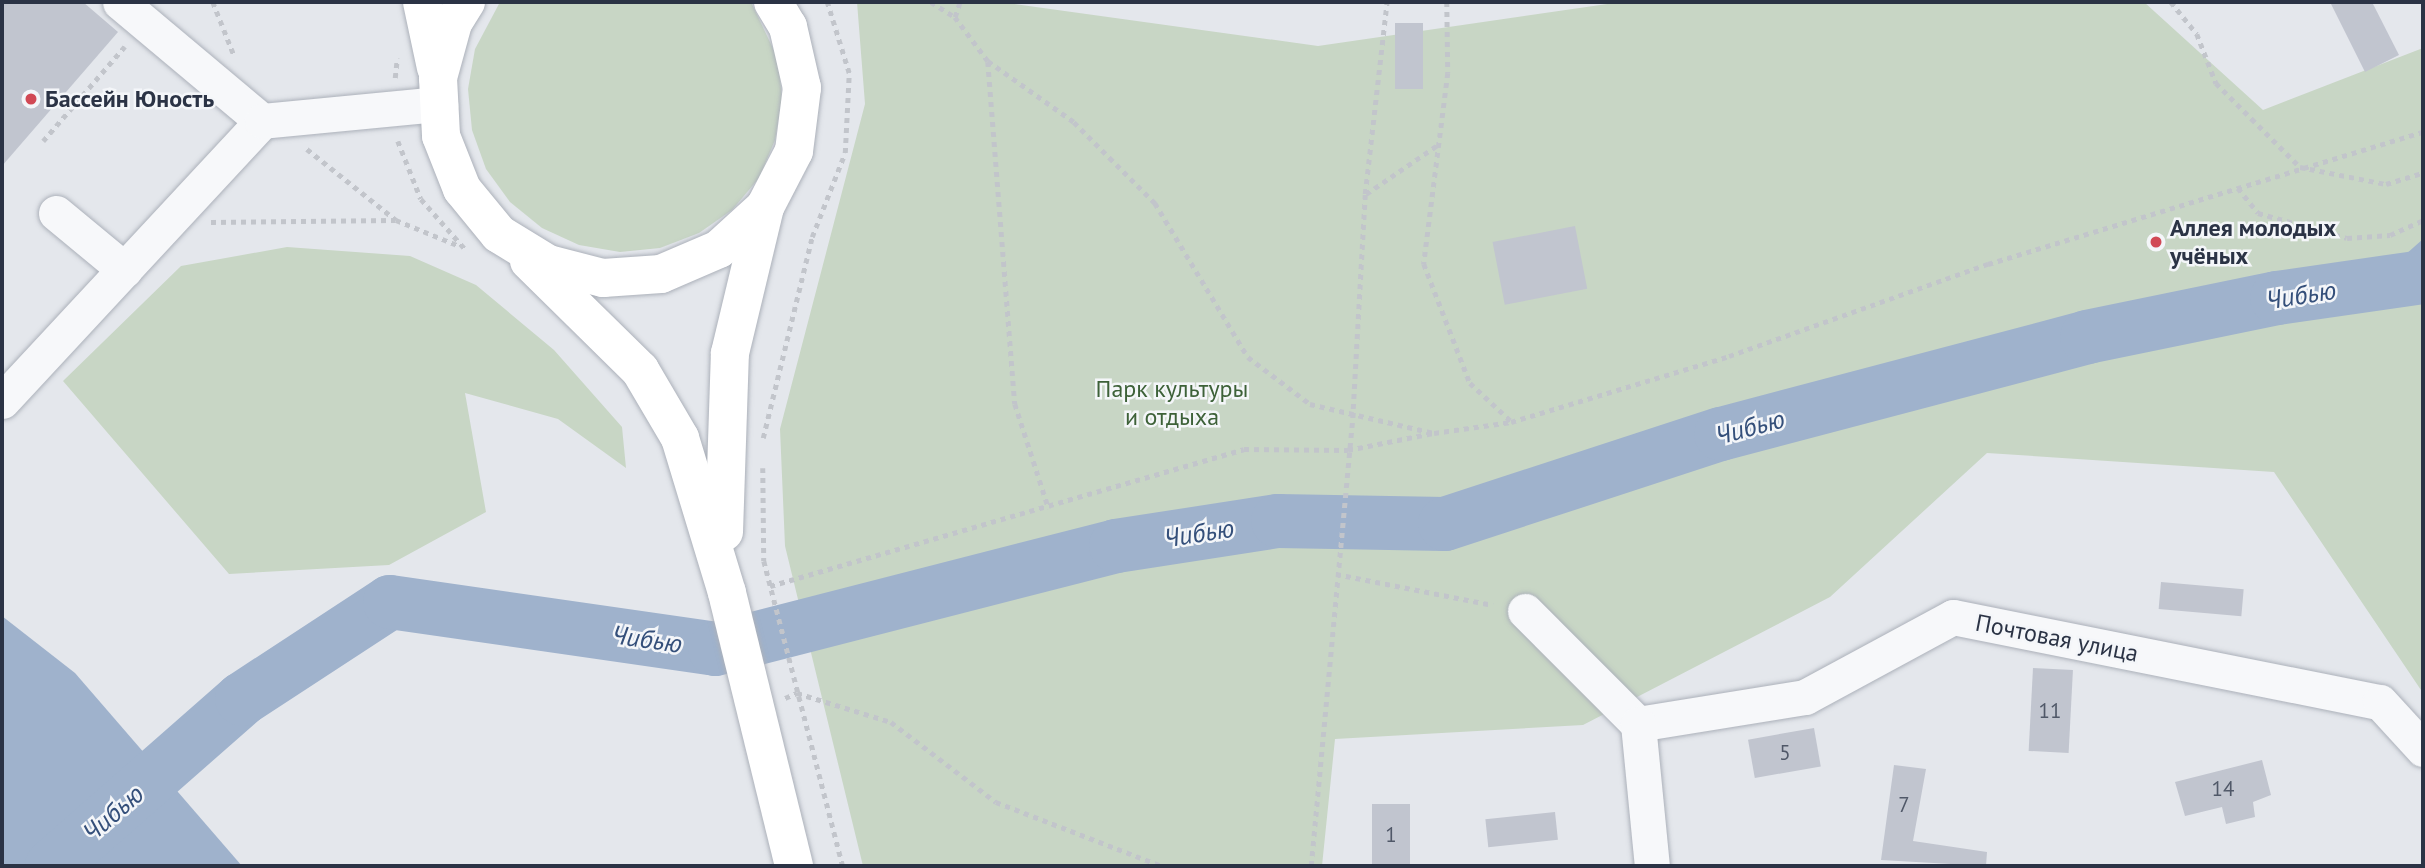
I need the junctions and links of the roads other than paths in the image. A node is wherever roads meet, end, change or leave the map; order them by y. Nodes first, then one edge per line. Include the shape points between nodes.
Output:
1 (422, 2) edge
2 (466, 2) edge
3 (773, 2) edge
4 (127, 8) edge
5 (439, 91) junction
6 (262, 121) junction
7 (765, 207) junction
8 (56, 213) dead end
9 (499, 234) junction
10 (125, 270) junction
11 (2, 401) edge
12 (727, 593) junction
13 (1525, 611) road end
14 (1637, 724) junction
15 (2423, 749) edge
16 (794, 866) edge
17 (1652, 866) edge

1 - 5 main road
2 - 5 main road via 453,23
3 - 7 main road via 789,27 802,88 794,150
4 - 6 street
5 - 6 street
5 - 9 main road via 441,136 462,189
6 - 10 street
7 - 9 main road via 719,249 661,274 603,278 570,270 548,264
7 - 12 main road via 739,304 724,401
8 - 10 street
9 - 12 main road via 622,350 656,391 680,438
10 - 11 street
12 - 16 main road
13 - 14 street
14 - 15 street, Почтовая улица via 1805,697 1953,617 2380,702
14 - 17 street

